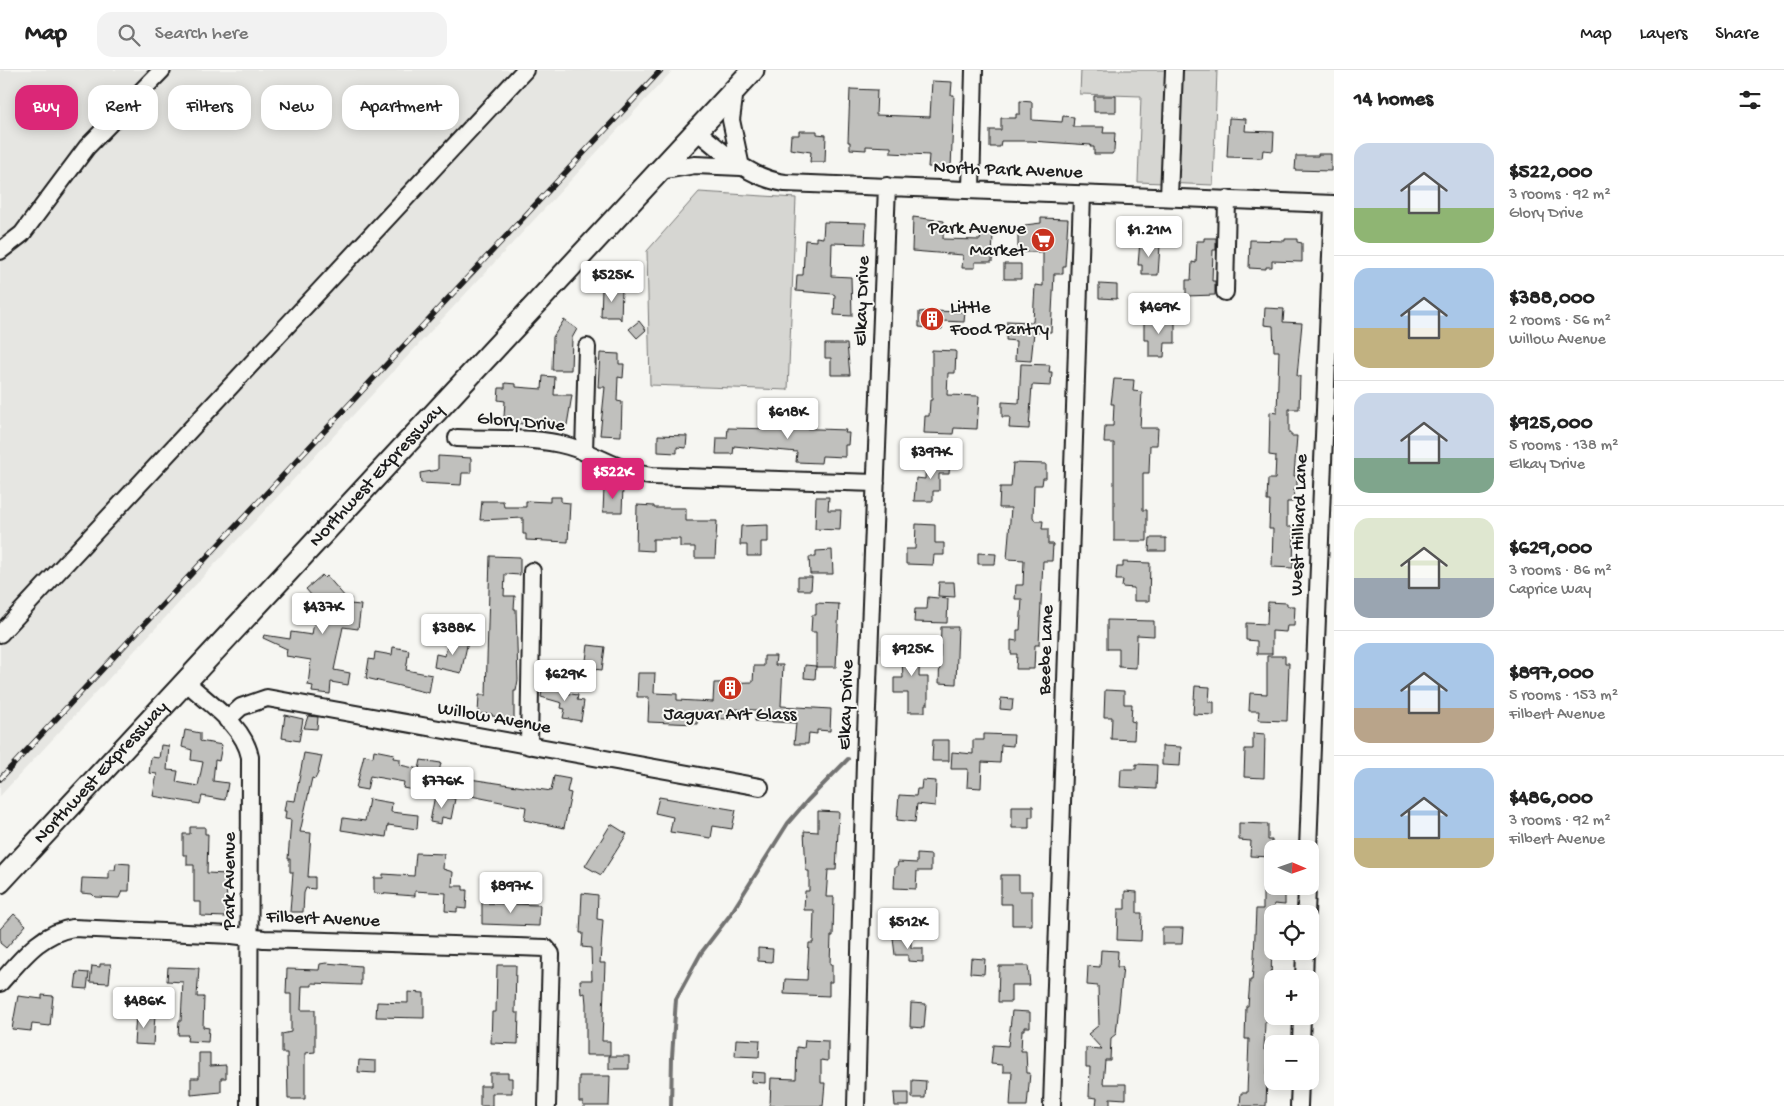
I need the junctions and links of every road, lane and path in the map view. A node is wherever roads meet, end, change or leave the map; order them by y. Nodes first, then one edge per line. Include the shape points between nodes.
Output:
1 (162, 70) edge
2 (525, 70) edge
3 (753, 70) edge
4 (974, 70) edge
5 (1174, 70) edge
6 (735, 90) junction
7 (697, 131) junction
8 (741, 167) junction
9 (659, 171) junction
10 (887, 186) junction
11 (971, 189) junction
12 (1082, 195) junction
13 (1169, 197) junction
14 (1228, 199) junction
15 (1333, 204) edge
16 (0, 251) edge
17 (1225, 292) dead end
18 (587, 347) dead end
19 (457, 438) dead end
20 (584, 452) junction
21 (876, 483) junction
22 (532, 571) dead end
23 (0, 634) edge
24 (186, 682) junction
25 (227, 720) junction
26 (529, 746) junction
27 (760, 787) dead end
28 (1308, 840) edge
29 (0, 882) edge
30 (250, 937) junction
31 (0, 983) edge
32 (1300, 1090) edge
33 (249, 1106) edge
34 (547, 1106) edge
35 (856, 1106) edge
36 (1052, 1106) edge
37 (1299, 1106) edge

1 - 16 street via 86,148 22,234
2 - 23 street
3 - 6 main road, Northwest Expressway
4 - 11 street
5 - 13 street
6 - 7 main road, Northwest Expressway
6 - 8 street via 731,120
7 - 8 street, North Park Avenue
7 - 9 main road, Northwest Expressway
8 - 9 street via 702,164
8 - 10 street, North Park Avenue via 778,182
9 - 24 main road, Northwest Expressway
10 - 11 street, North Park Avenue
10 - 21 street, Elkay Drive
11 - 12 street, North Park Avenue
12 - 13 street, North Park Avenue
12 - 36 street, Beebe Lane
13 - 14 street, North Park Avenue
14 - 15 street, North Park Avenue
14 - 17 street
15 - 28 street, West Hilliard Lane
18 - 20 street
19 - 20 street, Glory Drive via 546,442
20 - 21 street, Glory Drive via 626,471 650,476
21 - 35 street, Elkay Drive
22 - 26 street
24 - 25 street, Park Avenue
24 - 29 main road, Northwest Expressway
25 - 26 street, Willow Avenue via 241,707 266,698
25 - 30 street, Park Avenue via 242,736 250,757
26 - 27 street, Willow Avenue
30 - 31 street, Filbert Avenue via 73,928 59,930 36,944
30 - 33 street, Park Avenue
30 - 34 street, Filbert Avenue via 546,948 551,954
32 - 37 street

